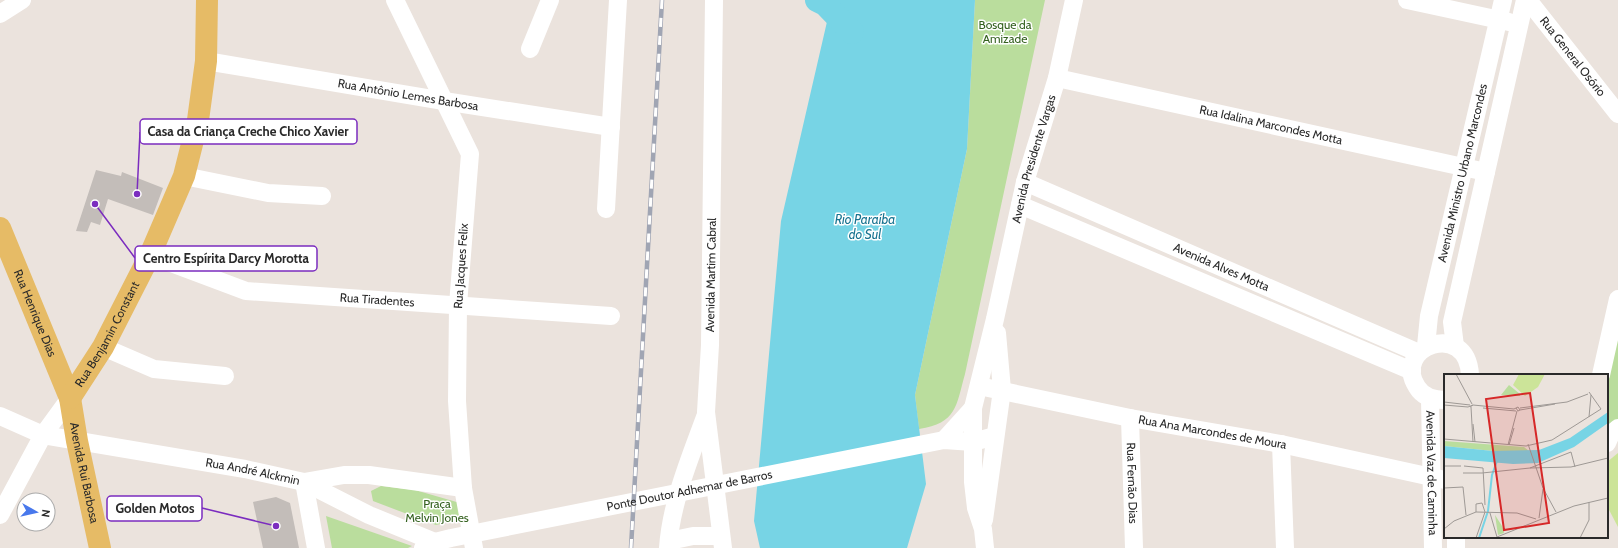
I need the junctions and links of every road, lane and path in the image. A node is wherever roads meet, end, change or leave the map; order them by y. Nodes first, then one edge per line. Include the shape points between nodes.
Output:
1 (22, 0) edge
2 (207, 0) edge
3 (395, 0) edge
4 (550, 0) edge
5 (618, 0) edge
6 (1074, 0) edge
7 (1407, 0) edge
8 (1503, 0) edge
9 (1526, 0) edge
10 (714, 4) edge
11 (0, 14) edge
12 (1499, 20) junction
13 (1520, 25) junction
14 (530, 49) dead end
15 (206, 61) junction
16 (1056, 78) junction
17 (444, 102) junction
18 (1618, 114) edge
19 (611, 127) junction
20 (1464, 167) junction
21 (1486, 172) junction
22 (184, 176) junction
23 (1024, 182) junction
24 (322, 196) dead end
25 (1020, 205) junction
26 (606, 209) dead end
27 (0, 228) edge
28 (150, 255) junction
29 (1227, 270) junction
30 (1217, 289) junction
31 (1618, 299) edge
32 (458, 305) junction
33 (611, 316) dead end
34 (995, 319) junction
35 (1455, 346) junction
36 (103, 347) junction
37 (1422, 350) junction
38 (1412, 372) junction
39 (1470, 374) edge
40 (1601, 374) edge
41 (225, 376) dead end
42 (979, 386) junction
43 (1002, 390) junction
44 (70, 398) junction
45 (1437, 399) edge
46 (973, 408) junction
47 (706, 412) junction
48 (0, 416) edge
49 (1130, 418) junction
50 (43, 435) junction
51 (996, 436) junction
52 (77, 441) junction
53 (937, 442) junction
54 (973, 442) junction
55 (1281, 444) junction
56 (1438, 479) edge
57 (304, 482) junction
58 (463, 488) junction
59 (0, 515) edge
60 (982, 529) junction
61 (721, 542) edge
62 (436, 543) edge
63 (669, 545) edge
64 (100, 548) edge
65 (316, 548) edge
66 (474, 548) edge
67 (985, 548) edge
68 (1134, 548) edge
69 (1285, 548) edge
70 (1433, 548) edge

1 - 11 street
2 - 15 main road, Rua Benjamin Constant
3 - 17 street, Rua Jacques Felix
4 - 14 street
5 - 19 street
6 - 16 street, Avenida Presidente Vargas
7 - 12 street
8 - 12 street, Avenida Ministro Urbano Marcondes
9 - 13 street, Avenida Ministro Urbano Marcondes
9 - 18 street, Rua General Osório
10 - 47 street, Avenida Martim Cabral via 710,345
12 - 13 street
12 - 20 street, Avenida Ministro Urbano Marcondes
13 - 21 street, Avenida Ministro Urbano Marcondes
15 - 17 street, Rua Antônio Lemes Barbosa
15 - 22 main road, Rua Benjamin Constant via 198,120
16 - 20 street, Rua Idalina Marcondes Motta
16 - 23 street, Avenida Presidente Vargas
17 - 19 street, Rua Antônio Lemes Barbosa
17 - 32 street, Rua Jacques Felix via 470,154
19 - 26 street
20 - 21 street, Rua Idalina Marcondes Motta
20 - 37 street, Avenida Ministro Urbano Marcondes
21 - 35 street, Avenida Ministro Urbano Marcondes via 1452,322
22 - 24 street via 268,193
22 - 28 main road, Rua Benjamin Constant
23 - 25 street, Avenida Presidente Vargas
23 - 29 street, Avenida Alves Motta
25 - 30 street, Avenida Alves Motta
25 - 34 street, Avenida Presidente Vargas
27 - 44 main road, Rua Henrique Dias
28 - 32 street, Rua Tiradentes via 246,290
28 - 36 main road, Rua Benjamin Constant
29 - 30 street
29 - 37 street, Avenida Alves Motta
30 - 38 street, Avenida Alves Motta
31 - 40 street
32 - 33 street, Rua Tiradentes
32 - 58 street, Rua Jacques Felix via 457,401
34 - 42 street, Avenida Presidente Vargas
34 - 43 street, Avenida Presidente Vargas
35 - 37 street via 1441,342
35 - 39 street via 1464,354
36 - 41 street via 154,369
36 - 44 main road, Rua Benjamin Constant
37 - 38 street, Avenida Ministro Urbano Marcondes via 1413,362
38 - 45 street via 1413,382 1420,392
42 - 43 street, Rua Ana Marcondes de Moura
42 - 46 street, Avenida Presidente Vargas
43 - 49 street, Rua Ana Marcondes de Moura
43 - 51 street, Avenida Presidente Vargas
44 - 50 street, Rua Benjamin Constant
44 - 52 main road, Avenida Rui Barbosa
45 - 56 street, Avenida Vaz de Caminha
46 - 53 street
46 - 54 street, Avenida Presidente Vargas
47 - 61 street, Avenida Martim Cabral
47 - 63 street via 675,508
48 - 50 street, Rua André Alckmin
49 - 55 street, Rua Ana Marcondes de Moura
49 - 68 street, Rua Fernão Dias
50 - 52 street, Rua André Alckmin
50 - 59 street, Rua Benjamin Constant
51 - 54 street, Ponte Doutor Adhemar de Barros
51 - 60 street, Avenida Presidente Vargas
52 - 57 street, Rua André Alckmin via 245,469
52 - 64 main road, Avenida Rui Barbosa
53 - 54 street, Ponte Doutor Adhemar de Barros
53 - 62 street, Ponte Doutor Adhemar de Barros
54 - 60 street, Avenida Presidente Vargas via 973,482
55 - 56 street, Rua Ana Marcondes de Moura
55 - 69 street
56 - 70 street, Avenida Vaz de Caminha
57 - 58 street, Rua André Alckmin via 344,475 369,475
57 - 62 street via 369,515
57 - 65 street
58 - 66 street, Rua Jacques Felix
60 - 67 street, Avenida Presidente Vargas
61 - 63 street via 693,536

